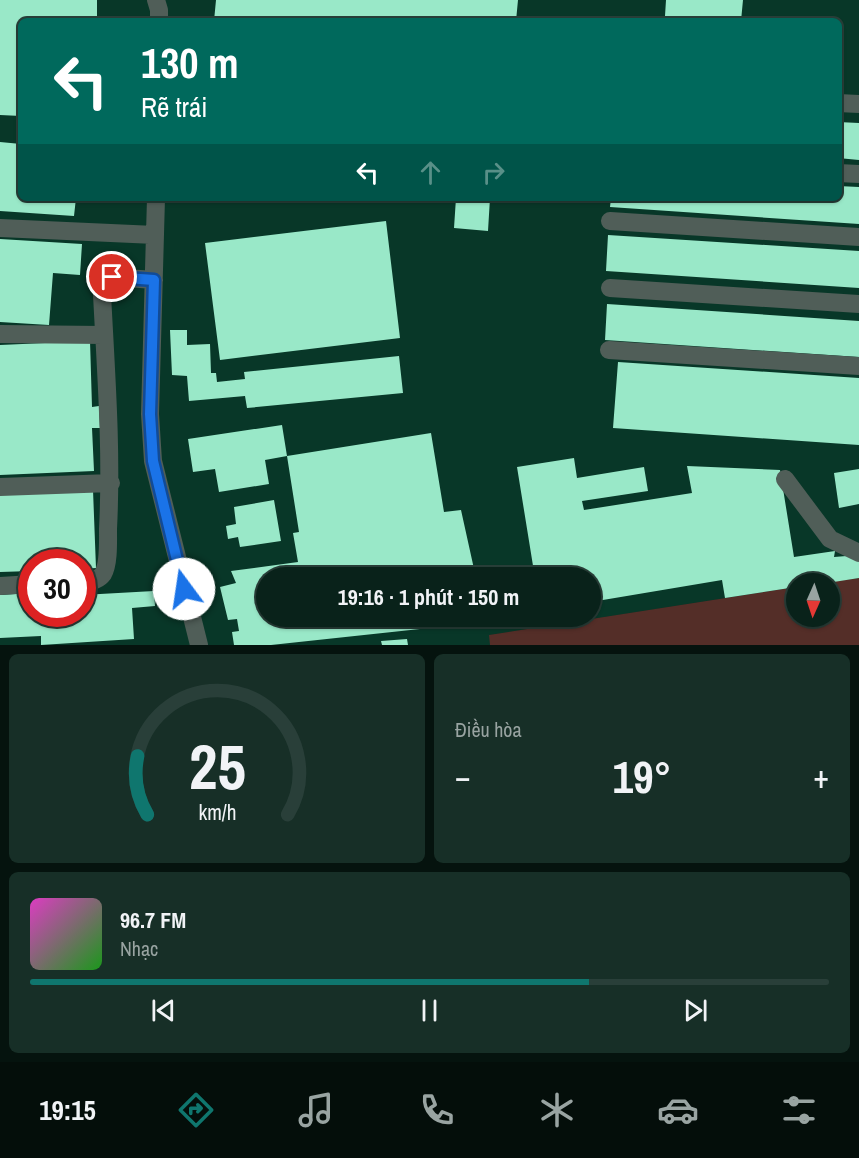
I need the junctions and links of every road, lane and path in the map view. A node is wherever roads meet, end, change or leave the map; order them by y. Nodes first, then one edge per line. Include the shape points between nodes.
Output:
1 (156, 0) edge
2 (159, 18) edge
3 (842, 103) edge
4 (859, 104) edge
5 (842, 173) edge
6 (859, 174) edge
7 (156, 201) edge
8 (610, 221) dead end
9 (0, 228) edge
10 (155, 236) junction
11 (859, 237) edge
12 (154, 280) junction
13 (610, 288) dead end
14 (859, 304) edge
15 (0, 334) edge
16 (104, 334) junction
17 (609, 350) dead end
18 (859, 366) edge
19 (785, 479) dead end
20 (111, 483) junction
21 (0, 488) edge
22 (859, 553) edge
23 (96, 580) edge
24 (18, 585) edge
25 (0, 586) edge
26 (199, 645) edge

1 - 2 street
3 - 4 street
5 - 6 street
7 - 10 street
8 - 11 street
9 - 10 street
10 - 12 street
12 - 16 street via 112,277 106,282 102,294
12 - 26 street via 150,414 153,461
13 - 14 street
15 - 16 street
16 - 20 street
17 - 18 street
19 - 22 street via 830,539
20 - 21 street
20 - 23 street via 107,561
24 - 25 street

